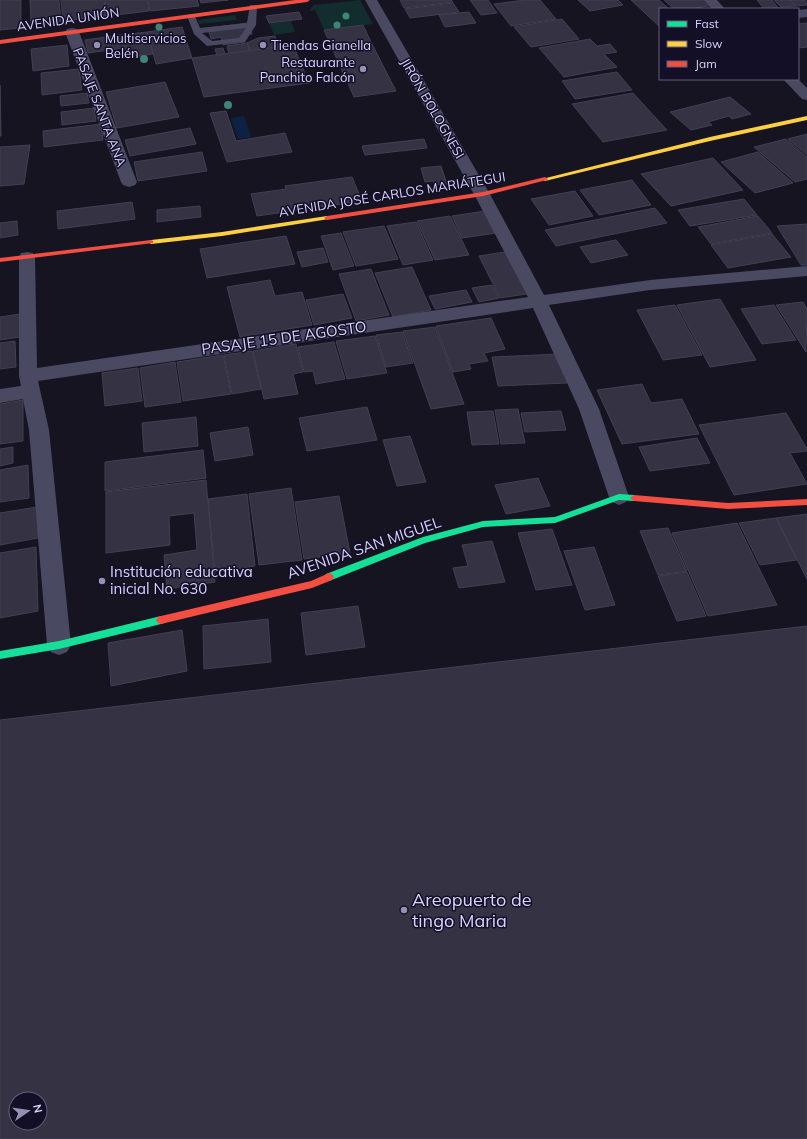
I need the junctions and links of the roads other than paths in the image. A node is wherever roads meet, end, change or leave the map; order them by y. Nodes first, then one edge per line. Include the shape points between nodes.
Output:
1 (307, 0) edge
2 (371, 0) edge
3 (710, 0) edge
4 (253, 7) junction
5 (718, 8) edge
6 (192, 16) junction
7 (72, 32) junction
8 (0, 42) edge
9 (791, 80) edge
10 (807, 96) edge
11 (807, 118) edge
12 (129, 182) dead end
13 (483, 194) junction
14 (27, 257) junction
15 (0, 260) edge
16 (807, 271) edge
17 (539, 300) junction
18 (30, 383) junction
19 (0, 396) edge
20 (619, 497) junction
21 (807, 502) edge
22 (59, 645) junction
23 (0, 655) edge

1 - 4 street, AVENIDA UNIÓN
2 - 13 street, JIRÓN BOLOGNESI
3 - 5 street
4 - 6 street, AVENIDA UNIÓN
4 - 6 lane via 250,28 199,34
6 - 7 street, AVENIDA UNIÓN
7 - 8 street, AVENIDA UNIÓN
7 - 12 street, PASAJE SANTA ANA
9 - 10 street
11 - 13 street, AVENIDA JOSÉ CARLOS MARIÁTEGUI
13 - 14 street, AVENIDA JOSÉ CARLOS MARIÁTEGUI via 222,234
13 - 17 street, JIRÓN BOLOGNESI
14 - 15 street, AVENIDA JOSÉ CARLOS MARIÁTEGUI
14 - 18 street
16 - 17 street, PASAJE 15 DE AGOSTO via 650,285
17 - 18 street, PASAJE 15 DE AGOSTO
17 - 20 street, JIRÓN BOLOGNESI via 585,399
18 - 19 street, PASAJE 15 DE AGOSTO
18 - 22 street via 39,430
20 - 21 street via 728,506
20 - 22 street, AVENIDA SAN MIGUEL via 555,520 483,524 423,540 312,584
22 - 23 street, AVENIDA SAN MIGUEL

